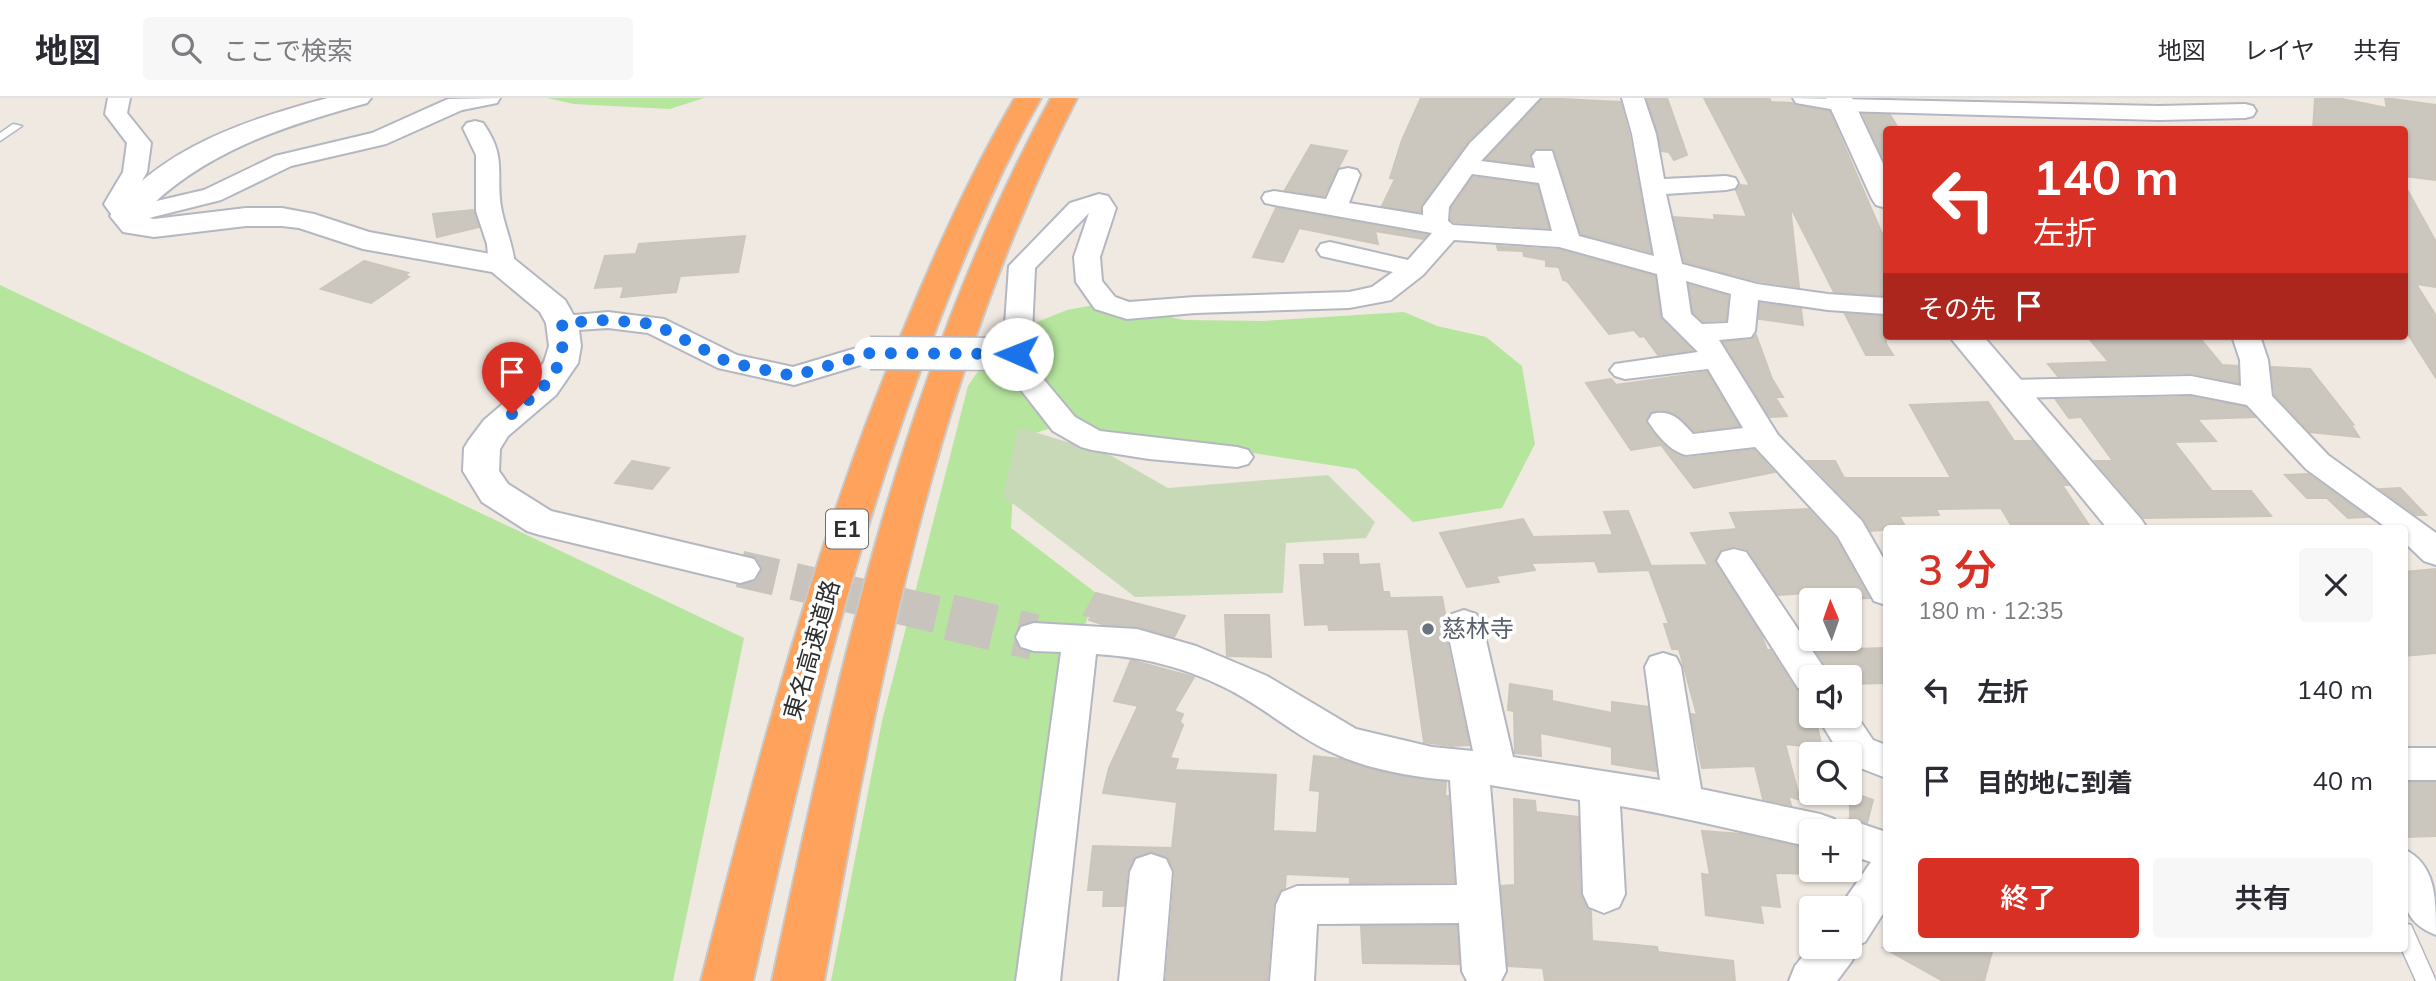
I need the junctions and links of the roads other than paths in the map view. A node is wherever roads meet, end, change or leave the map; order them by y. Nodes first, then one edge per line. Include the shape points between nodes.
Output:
1 (119, 98) edge
2 (358, 98) edge
3 (489, 98) edge
4 (1028, 98) edge
5 (1064, 98) edge
6 (1529, 98) edge
7 (1633, 98) edge
8 (1804, 98) edge
9 (1840, 101) edge
10 (2085, 104) edge
11 (1972, 105) junction
12 (2247, 105) edge
13 (17, 126) dead end
14 (1987, 126) edge
15 (2101, 126) edge
16 (475, 128) dead end
17 (0, 138) edge
18 (1466, 166) junction
19 (1348, 175) dead end
20 (1726, 183) dead end
21 (1653, 187) junction
22 (1883, 193) edge
23 (1274, 198) dead end
24 (1335, 206) junction
25 (125, 216) junction
26 (1441, 228) junction
27 (1568, 242) junction
28 (1331, 250) dead end
29 (502, 265) junction
30 (1414, 269) junction
31 (1672, 271) junction
32 (1745, 289) junction
33 (1883, 306) edge
34 (562, 323) junction
35 (1696, 333) junction
36 (1968, 340) edge
37 (2247, 340) edge
38 (1011, 354) junction
39 (1716, 359) junction
40 (1625, 370) dead end
41 (2010, 389) junction
42 (2258, 398) junction
43 (1663, 421) dead end
44 (1763, 436) junction
45 (1237, 457) dead end
46 (2125, 525) edge
47 (2404, 525) edge
48 (2408, 528) edge
49 (2436, 554) edge
50 (1876, 556) edge
51 (2408, 557) edge
52 (1734, 561) dead end
53 (740, 569) tunnel mouth
54 (1883, 581) edge
55 (1464, 623) dead end
56 (1034, 637) tunnel mouth
57 (1080, 640) junction
58 (1802, 665) edge
59 (1663, 667) dead end
60 (1844, 728) edge
61 (1883, 761) edge
62 (2408, 764) edge
63 (2436, 764) edge
64 (1483, 768) junction
65 (1600, 787) junction
66 (1683, 800) junction
67 (1799, 827) edge
68 (1862, 841) edge
69 (1883, 849) edge
70 (1151, 872) dead end
71 (2408, 875) edge
72 (1883, 878) edge
73 (1604, 894) dead end
74 (1479, 904) junction
75 (1862, 910) edge
76 (2436, 913) edge
77 (2408, 941) edge
78 (1828, 959) edge
79 (1484, 971) dead end
80 (726, 981) edge
81 (798, 981) edge
82 (1038, 981) edge
83 (1141, 981) edge
84 (1292, 981) edge
85 (1811, 981) edge
86 (2427, 981) edge

1 - 25 street via 116,114 139,143 135,172 116,204
2 - 25 street via 295,115 217,146 140,198
3 - 25 street via 456,104 378,139 283,161 212,195
4 - 80 highway, 東名高速道路 / E1 via 942,273 866,466 774,788
5 - 81 highway, E1 via 1002,224 936,402 885,581 833,802
6 - 18 street
7 - 21 street via 1643,124
8 - 9 street
9 - 11 street
9 - 22 street
10 - 11 street
10 - 12 street
10 - 15 street
11 - 14 street
13 - 17 lane
16 - 29 street via 488,155 489,211
18 - 26 street via 1436,207
18 - 27 street via 1547,166
19 - 24 street
20 - 21 street
21 - 31 street
23 - 24 street
24 - 26 street
25 - 29 street via 133,226 154,228 282,217 363,240
26 - 27 street
26 - 30 street
27 - 31 street
28 - 30 street
29 - 34 street via 554,307
30 - 38 street via 1381,294 1349,300 1127,312 1105,303 1089,282 1087,257 1103,208 1099,201 1091,201 1021,265
31 - 32 street
31 - 35 street via 1677,317
32 - 33 street
32 - 35 street via 1741,331
34 - 38 street, bridge via 654,324 728,362 794,376 870,353
34 - 53 street via 565,346 561,363 544,387 496,428 482,448 481,471 495,493 540,522
35 - 39 street
36 - 41 street
37 - 42 street
38 - 45 street via 1064,424 1092,440
39 - 40 street
39 - 44 street
41 - 42 street via 2191,385
41 - 46 street
42 - 47 street via 2317,462
43 - 44 street via 1686,445
44 - 50 street
48 - 49 street
49 - 51 street
50 - 54 street
52 - 58 street
55 - 64 street
56 - 57 street
57 - 64 street via 1137,643 1196,660 1254,686 1344,741 1432,763
57 - 82 street
59 - 66 street
60 - 61 street via 1859,751
62 - 63 street
64 - 65 street
64 - 74 street
65 - 66 street
65 - 73 street
66 - 67 street
68 - 69 street
70 - 83 street
71 - 76 street
72 - 75 street
74 - 79 street
74 - 84 street via 1297,905
77 - 86 lane
78 - 85 street

